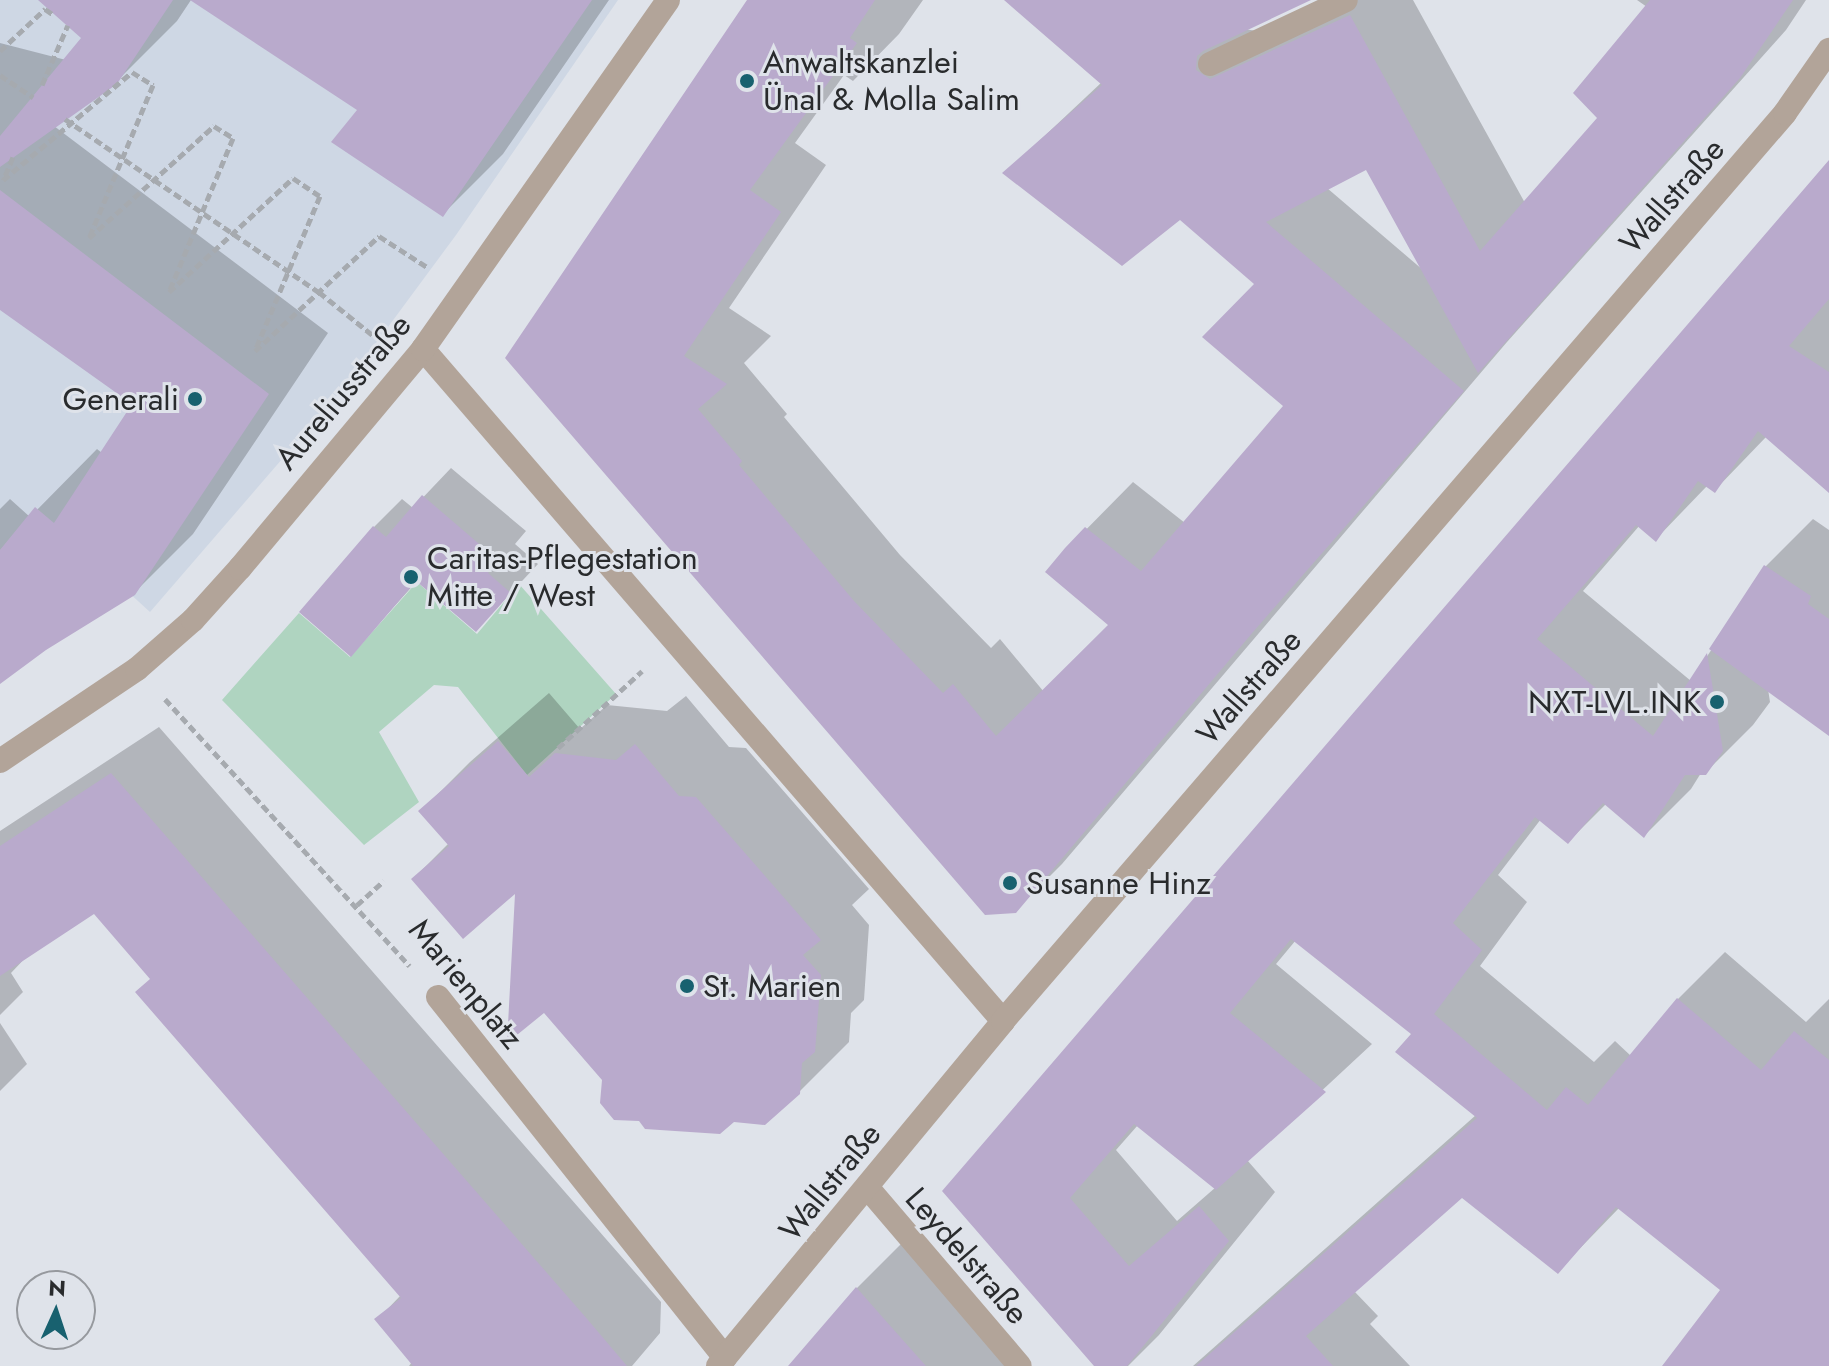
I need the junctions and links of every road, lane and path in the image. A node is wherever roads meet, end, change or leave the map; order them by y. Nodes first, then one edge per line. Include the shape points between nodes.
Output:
1 (668, 0) edge
2 (1346, 0) edge
3 (54, 15) dead end
4 (68, 25) dead end
5 (1829, 50) edge
6 (0, 51) edge
7 (1210, 64) dead end
8 (0, 75) edge
9 (42, 85) dead end
10 (33, 97) dead end
11 (65, 119) dead end
12 (71, 123) junction
13 (13, 157) dead end
14 (125, 158) junction
15 (155, 179) junction
16 (204, 211) junction
17 (235, 234) junction
18 (289, 272) junction
19 (319, 292) junction
20 (465, 292) junction
21 (416, 357) junction
22 (677, 639) junction
23 (137, 669) junction
24 (558, 748) dead end
25 (0, 761) edge
26 (384, 881) dead end
27 (357, 905) junction
28 (438, 997) joint
29 (1003, 1021) junction
30 (867, 1187) junction
31 (722, 1362) edge
32 (1020, 1366) edge

1 - 20 street, Aureliusstraße
2 - 7 street
3 - 6 path via 45,9
4 - 9 path
5 - 29 street, Wallstraße via 1785,113
8 - 10 path
11 - 12 path
12 - 13 path via 3,180
12 - 14 path
12 - 14 path via 132,72 153,85
14 - 15 path
14 - 15 path via 89,238
15 - 16 path
15 - 16 path via 214,126 233,138
16 - 17 path
16 - 17 path via 169,292
17 - 18 path
17 - 18 path via 293,178 320,196
18 - 19 path
18 - 19 path via 255,351
19 - 20 path via 379,236
19 - 21 path
20 - 21 street, Aureliusstraße
21 - 22 street
21 - 23 street, Aureliusstraße via 202,610
22 - 24 path
22 - 29 street
23 - 25 street, Aureliusstraße
23 - 27 path, Marienplatz
26 - 27 path
27 - 28 path, Marienplatz
28 - 31 street, Marienplatz
29 - 30 street, Wallstraße
30 - 31 street, Wallstraße
30 - 32 street, Leydelstraße

